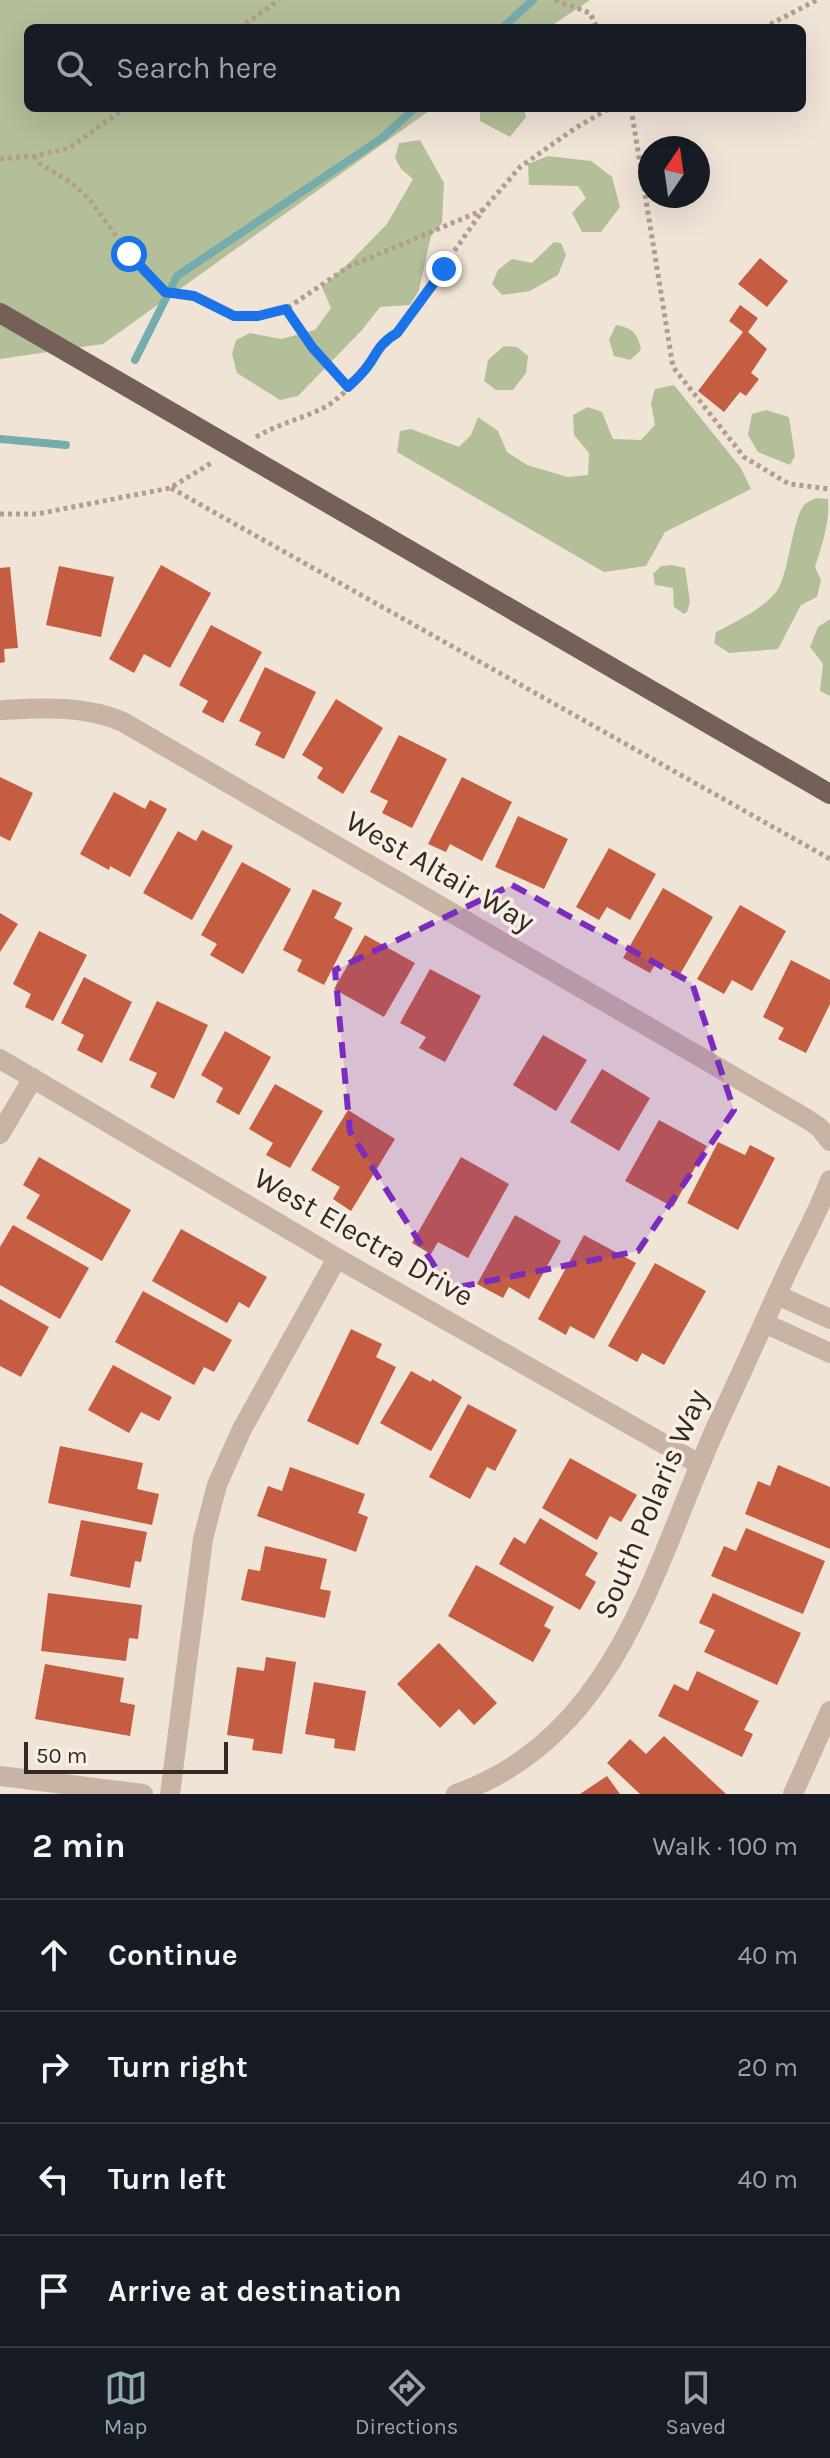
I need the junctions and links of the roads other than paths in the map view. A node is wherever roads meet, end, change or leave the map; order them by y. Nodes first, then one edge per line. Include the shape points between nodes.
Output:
1 (0, 313) edge
2 (0, 710) edge
3 (830, 794) edge
4 (0, 1059) edge
5 (33, 1078) junction
6 (0, 1134) edge
7 (830, 1141) edge
8 (830, 1180) edge
9 (337, 1258) junction
10 (777, 1295) junction
11 (830, 1319) edge
12 (764, 1323) junction
13 (830, 1353) edge
14 (699, 1464) junction
15 (830, 1711) edge
16 (0, 1776) edge
17 (30, 1787) edge
18 (143, 1794) edge
19 (170, 1794) edge
20 (456, 1794) edge
21 (793, 1794) edge

1 - 3 main road
2 - 7 street, West Altair Way via 62,708 123,722 807,1119
4 - 5 street, West Electra Drive
5 - 6 street
5 - 9 street, West Electra Drive
8 - 10 street, South Polaris Way
9 - 14 street, West Electra Drive
9 - 19 street via 242,1429 217,1485 201,1555
10 - 11 street
10 - 12 street, South Polaris Way
12 - 13 street
12 - 14 street, South Polaris Way
14 - 20 street, South Polaris Way via 633,1623 589,1697 533,1751
15 - 21 street
16 - 17 street
17 - 18 street

